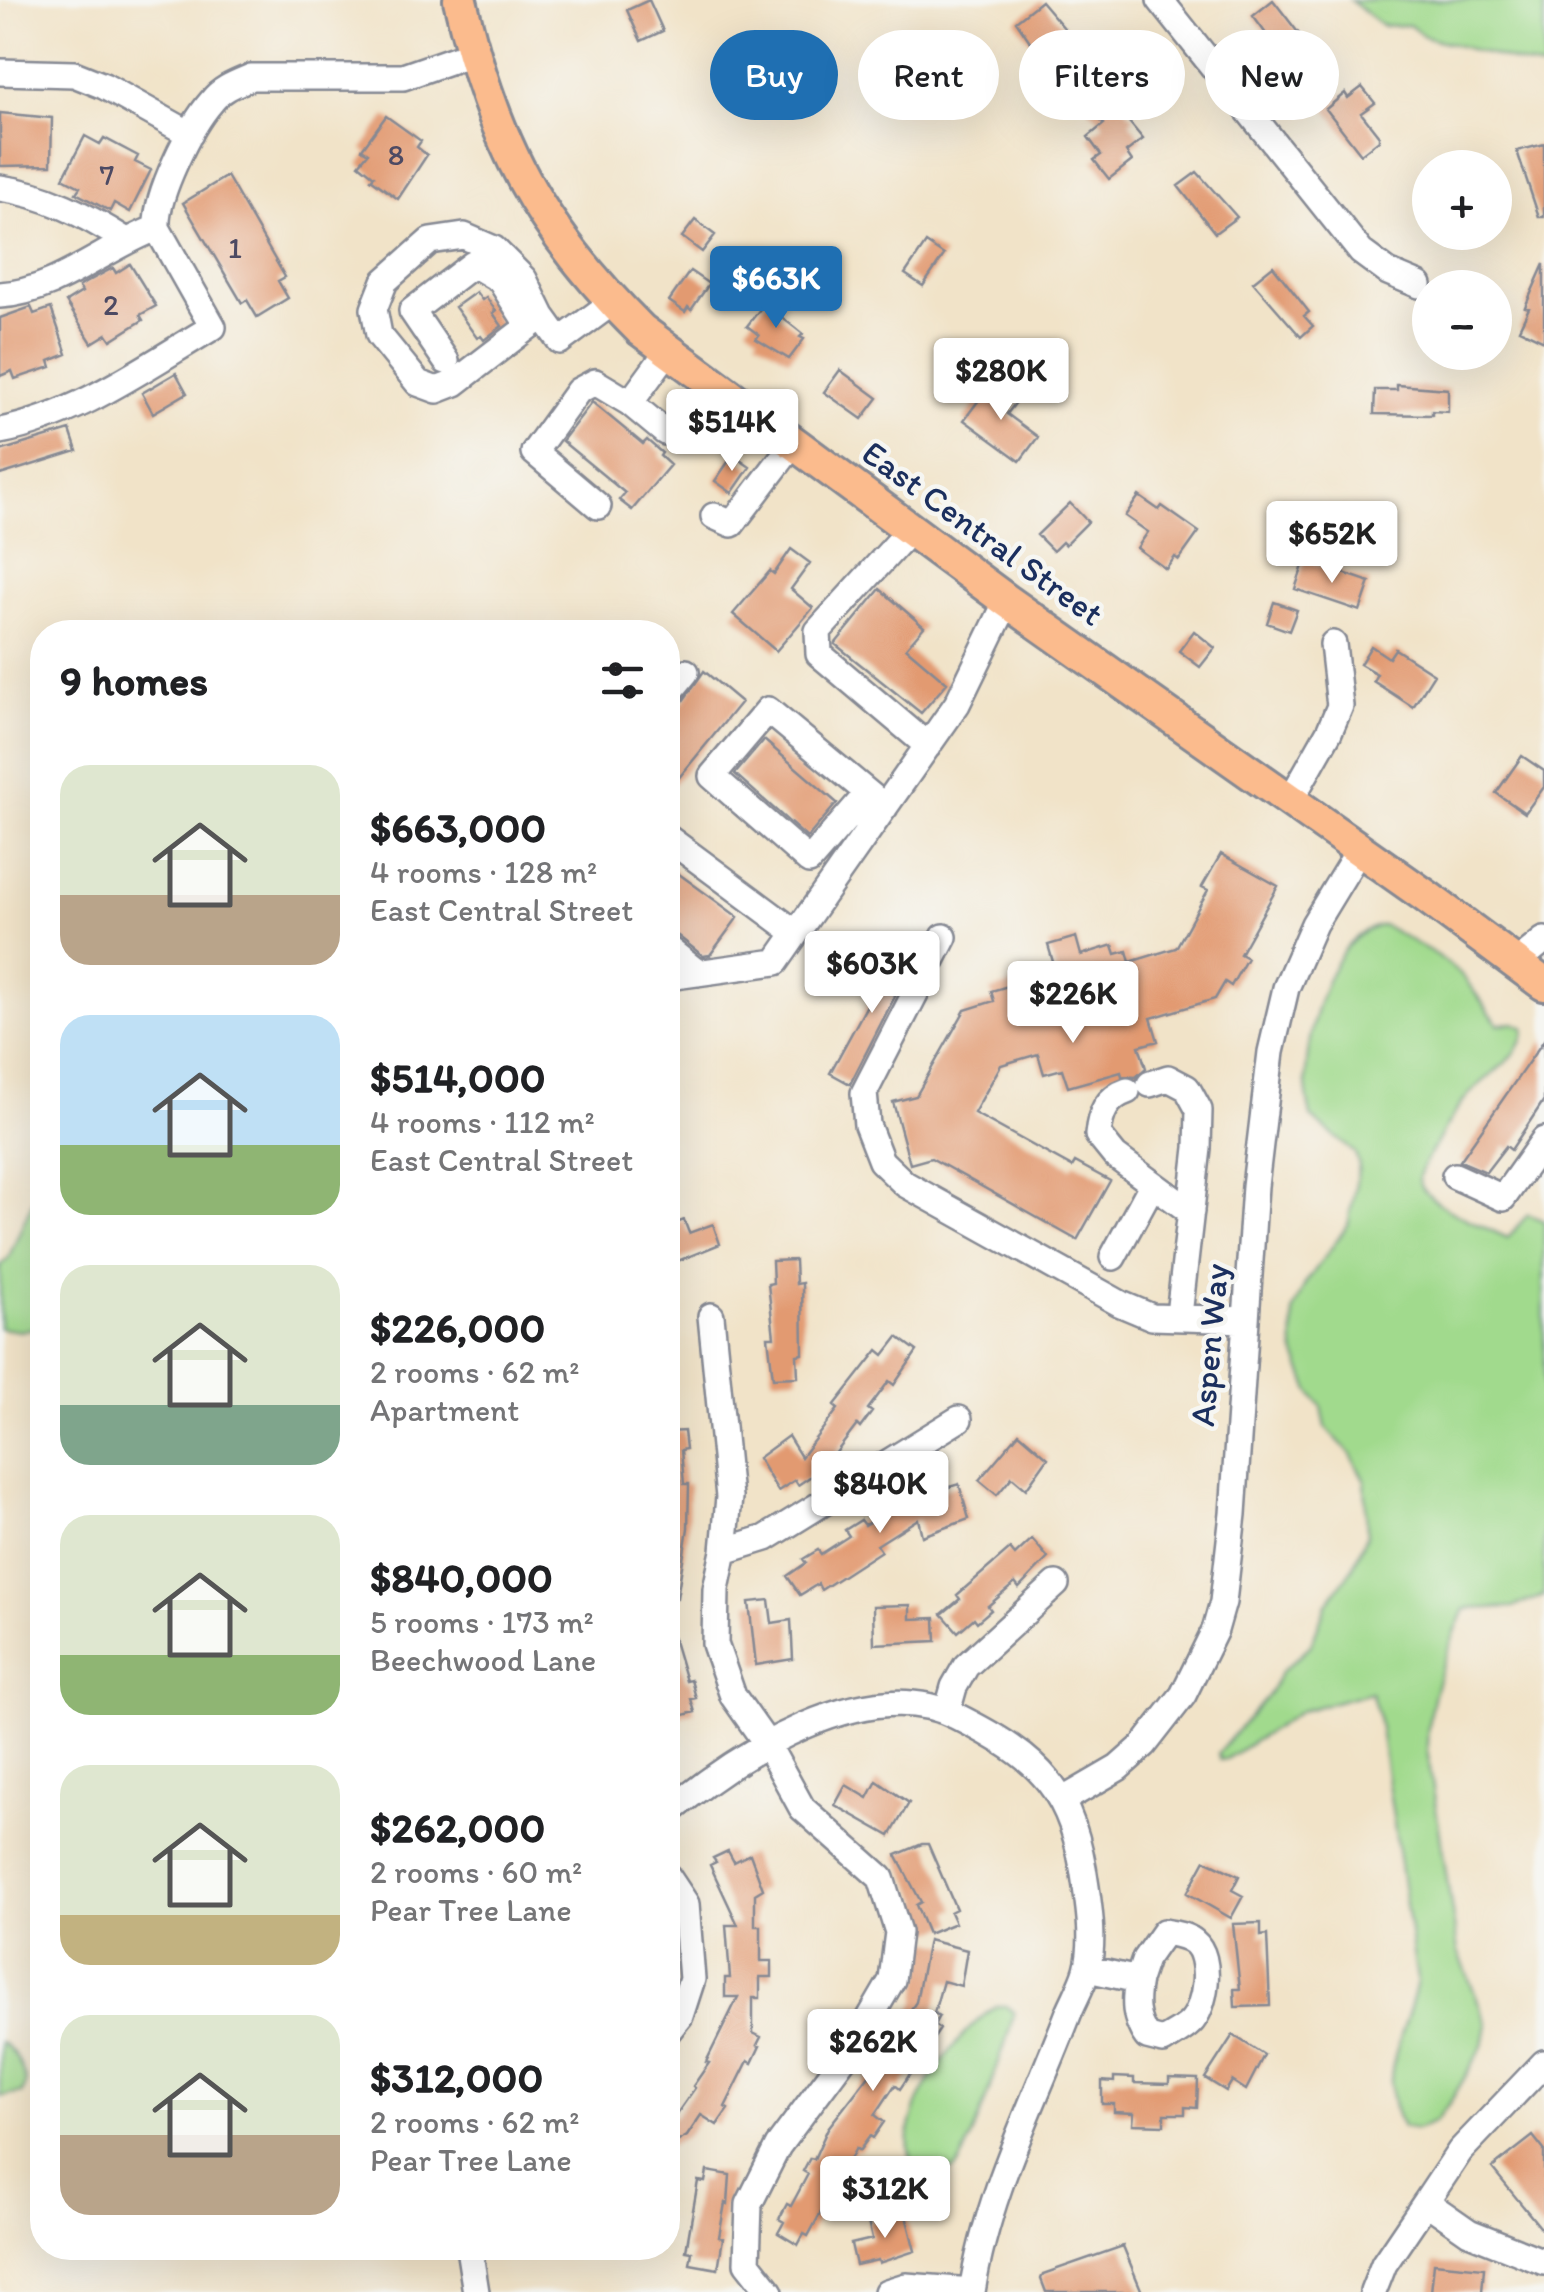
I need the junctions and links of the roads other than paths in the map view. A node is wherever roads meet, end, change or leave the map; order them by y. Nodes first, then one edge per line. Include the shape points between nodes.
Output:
1 (460, 0) edge
2 (1160, 0) edge
3 (472, 54) junction
4 (0, 72) edge
5 (190, 134) junction
6 (0, 188) edge
7 (157, 228) junction
8 (124, 240) junction
9 (1412, 282) edge
10 (0, 296) edge
11 (613, 302) junction
12 (535, 321) junction
13 (668, 350) junction
14 (446, 361) dead end
15 (630, 404) junction
16 (0, 431) edge
17 (666, 432) dead end
18 (793, 444) junction
19 (598, 506) dead end
20 (714, 516) dead end
21 (910, 530) junction
22 (1007, 600) junction
23 (1333, 644) dead end
24 (686, 672) dead end
25 (680, 679) edge
26 (928, 746) junction
27 (877, 800) junction
28 (1290, 801) junction
29 (680, 847) edge
30 (1359, 850) junction
31 (796, 933) junction
32 (944, 936) dead end
33 (1544, 940) edge
34 (680, 959) edge
35 (1517, 962) junction
36 (698, 973) junction
37 (680, 975) edge
38 (1544, 984) edge
39 (1544, 1140) edge
40 (1455, 1176) dead end
41 (1152, 1185) junction
42 (1190, 1212) junction
43 (1113, 1257) dead end
44 (711, 1316) dead end
45 (1179, 1316) junction
46 (1246, 1320) junction
47 (959, 1419) dead end
48 (724, 1551) junction
49 (1056, 1584) dead end
50 (947, 1712) junction
51 (767, 1744) junction
52 (1063, 1800) junction
53 (680, 1804) edge
54 (680, 1895) edge
55 (1088, 1969) junction
56 (1138, 1980) dead end
57 (680, 2016) edge
58 (1544, 2063) edge
59 (1426, 2202) junction
60 (471, 2260) edge
61 (1544, 2262) edge
62 (972, 2291) edge
63 (476, 2292) edge
64 (770, 2292) edge
65 (887, 2292) edge
66 (1373, 2292) edge

1 - 3 main road, East Central Street
2 - 9 street via 1360,252
3 - 5 street via 403,77 252,77 212,100
3 - 11 main road, East Central Street via 524,182 562,242
4 - 5 street via 74,74
5 - 7 street via 156,211
6 - 8 street via 31,192
7 - 8 street
7 - 16 street via 213,327 82,404
8 - 10 street via 69,273
11 - 12 street via 560,341
11 - 13 main road, East Central Street
12 - 12 street via 524,278 494,249 464,236 430,240 385,281 374,310 378,336 418,384 437,390 455,384
12 - 14 street via 500,280 472,264 412,311
13 - 15 street
13 - 18 main road, East Central Street
15 - 17 street
15 - 19 street via 595,382 578,391 534,452
18 - 20 street via 732,524
18 - 21 main road, East Central Street
21 - 22 main road, East Central Street
21 - 26 street via 818,630 818,654
22 - 26 street via 957,704
22 - 28 main road, East Central Street
23 - 28 street via 1340,706
24 - 25 street
26 - 27 street
27 - 27 street via 768,710 712,776 809,861
27 - 31 street
28 - 30 main road, East Central Street
29 - 31 street
30 - 35 main road, East Central Street
30 - 46 street, Aspen Way via 1314,924 1282,1004 1255,1186
31 - 36 street via 776,962
32 - 45 street via 864,1093 881,1162 905,1184 1121,1304 1152,1316
33 - 35 street
34 - 36 street
35 - 38 main road, East Central Street
36 - 37 street
39 - 40 street via 1503,1198
41 - 42 street
41 - 42 street via 1098,1135 1100,1113 1118,1094 1168,1078 1187,1088 1199,1110
41 - 43 street
42 - 45 street
44 - 48 street via 728,1498
45 - 46 street
46 - 52 street, Aspen Way via 1234,1514 1215,1630 1184,1695 1144,1745
47 - 48 street via 766,1538
48 - 51 street via 715,1644 733,1696
49 - 50 street via 966,1666
50 - 51 street via 918,1704 852,1710
50 - 52 street via 1002,1739
51 - 53 street
51 - 64 street via 802,1808 880,1878 898,1932 892,1980 778,2146 749,2204 746,2263
52 - 55 street via 1080,1842 1091,1921
54 - 57 street via 692,1979
55 - 56 street
55 - 62 street via 999,2185
58 - 59 street via 1460,2152
59 - 61 street via 1469,2232
59 - 66 street
60 - 63 street
62 - 65 street via 906,2286

